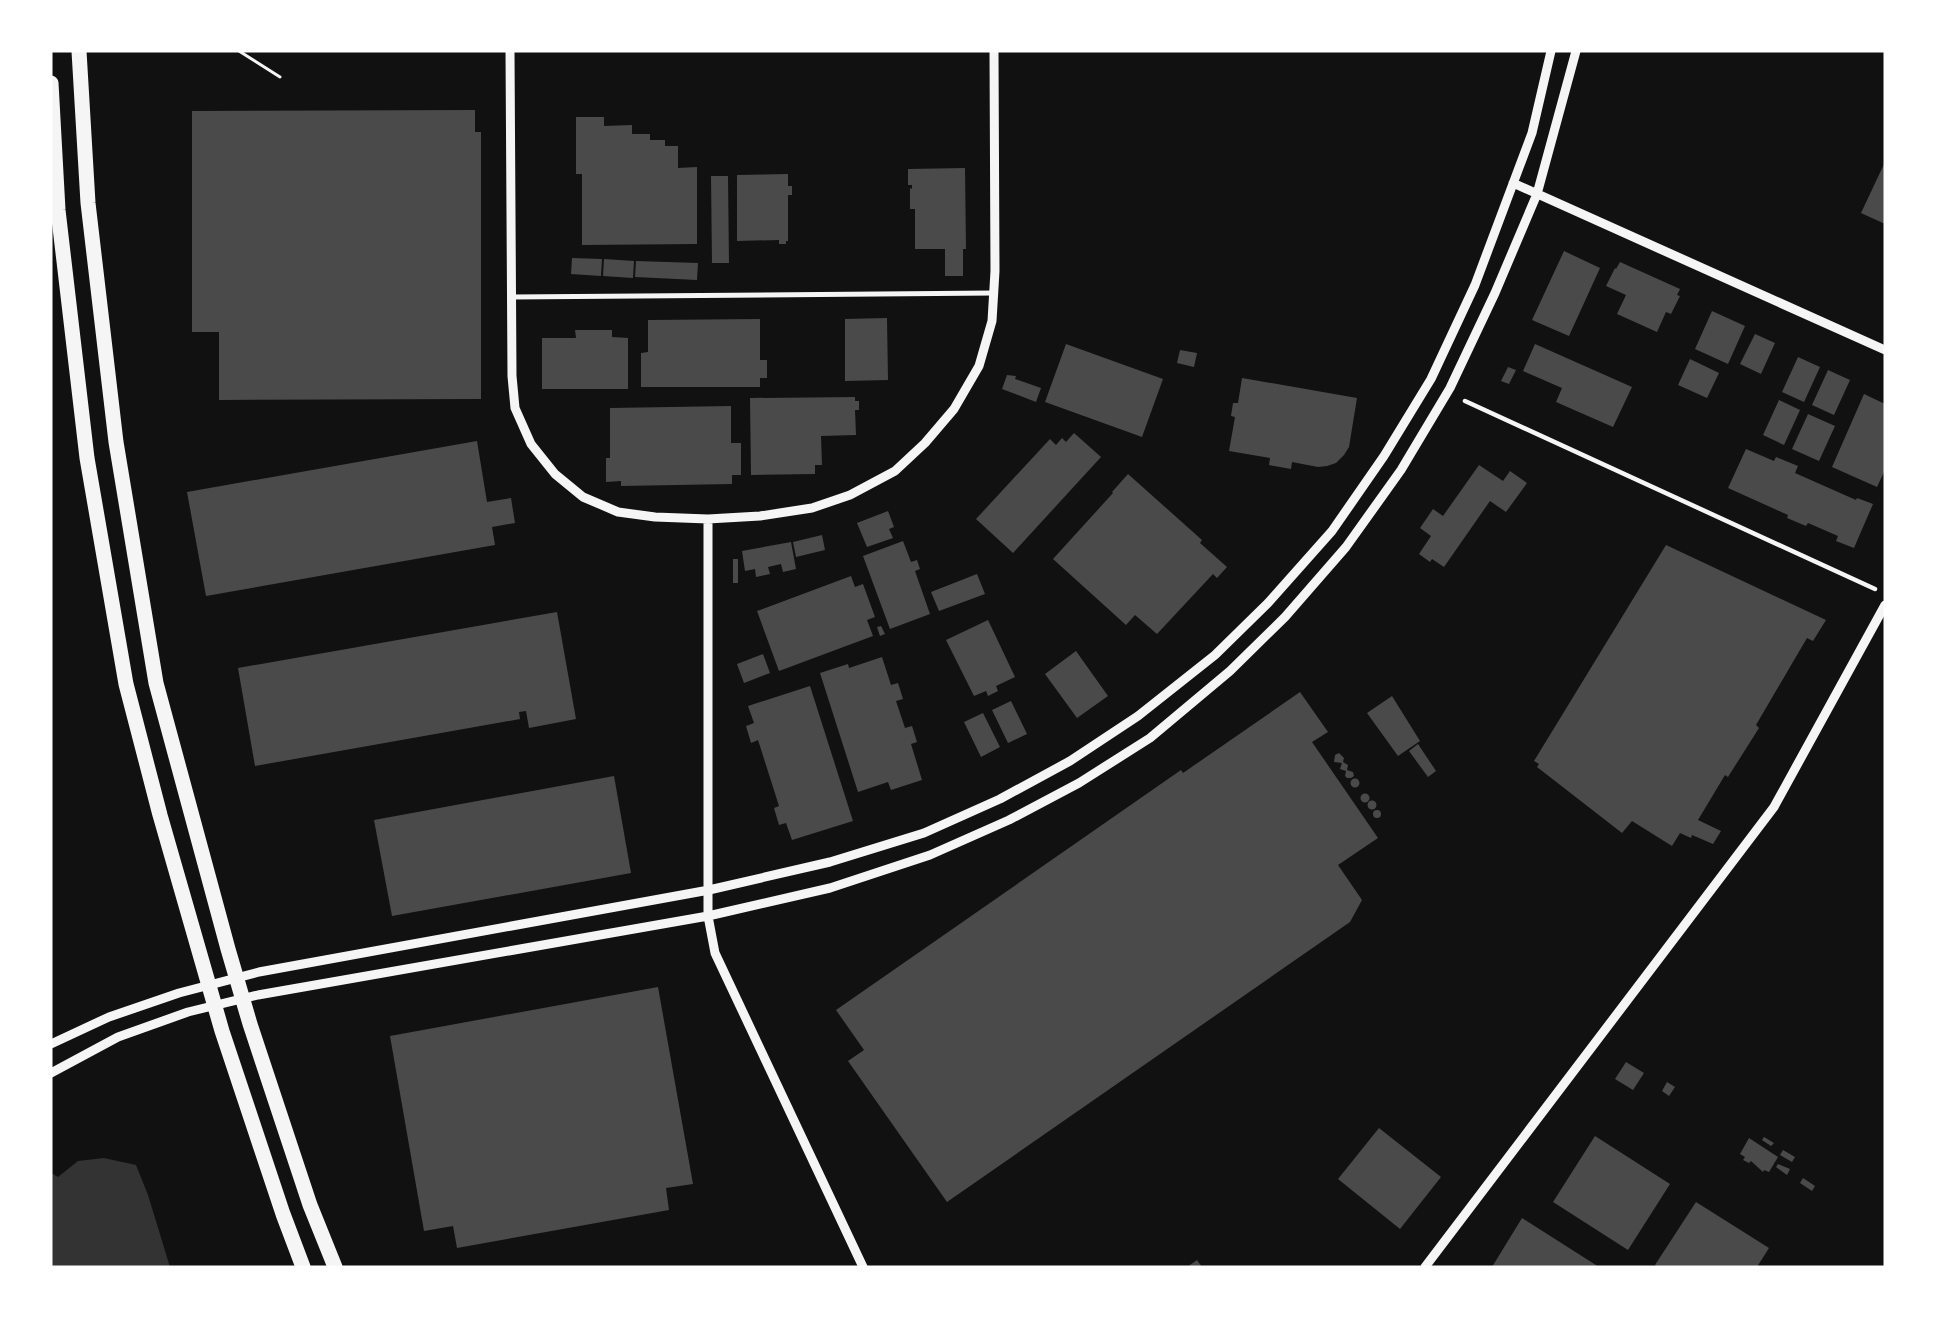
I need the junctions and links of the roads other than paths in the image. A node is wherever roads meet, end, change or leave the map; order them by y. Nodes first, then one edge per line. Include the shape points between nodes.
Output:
1 (79, 51) edge
2 (510, 51) edge
3 (994, 51) edge
4 (1552, 51) edge
5 (1576, 51) edge
6 (51, 83) edge
7 (1513, 183) junction
8 (1538, 194) junction
9 (994, 293) junction
10 (512, 297) junction
11 (1885, 350) edge
12 (1465, 401) dead end
13 (708, 519) junction
14 (1875, 589) dead end
15 (1885, 605) edge
16 (709, 890) junction
17 (708, 916) junction
18 (51, 1044) edge
19 (51, 1073) edge
20 (282, 1214) junction
21 (292, 1267) edge
22 (303, 1267) edge
23 (335, 1267) edge
24 (863, 1267) edge
25 (1426, 1267) edge

1 - 23 highway via 88,203 117,452 156,683 250,1024 310,1205
2 - 10 street
3 - 9 street
4 - 7 street via 1532,133
5 - 8 street
6 - 20 highway via 58,210 87,458 126,684 222,1031
7 - 8 street
7 - 16 street via 1475,285 1431,379 1384,456 1332,531 1268,603 1215,655 1138,716 1070,761 1000,799 924,833 830,862
8 - 11 street
8 - 17 street via 1450,388 1401,470 1340,554 1285,617 1230,672 1150,738 1009,820 930,855 830,888
9 - 10 street
9 - 13 street via 992,321 979,366 954,409 925,444 895,471 850,495 812,508
10 - 13 street via 515,408 531,444 555,474 584,497 618,512
12 - 14 street
13 - 16 street
15 - 25 street via 1774,807
16 - 17 street
16 - 18 street via 259,972 179,993 109,1017
17 - 19 street via 258,995 188,1012 118,1037
17 - 24 street via 715,953
20 - 21 highway
20 - 22 highway

